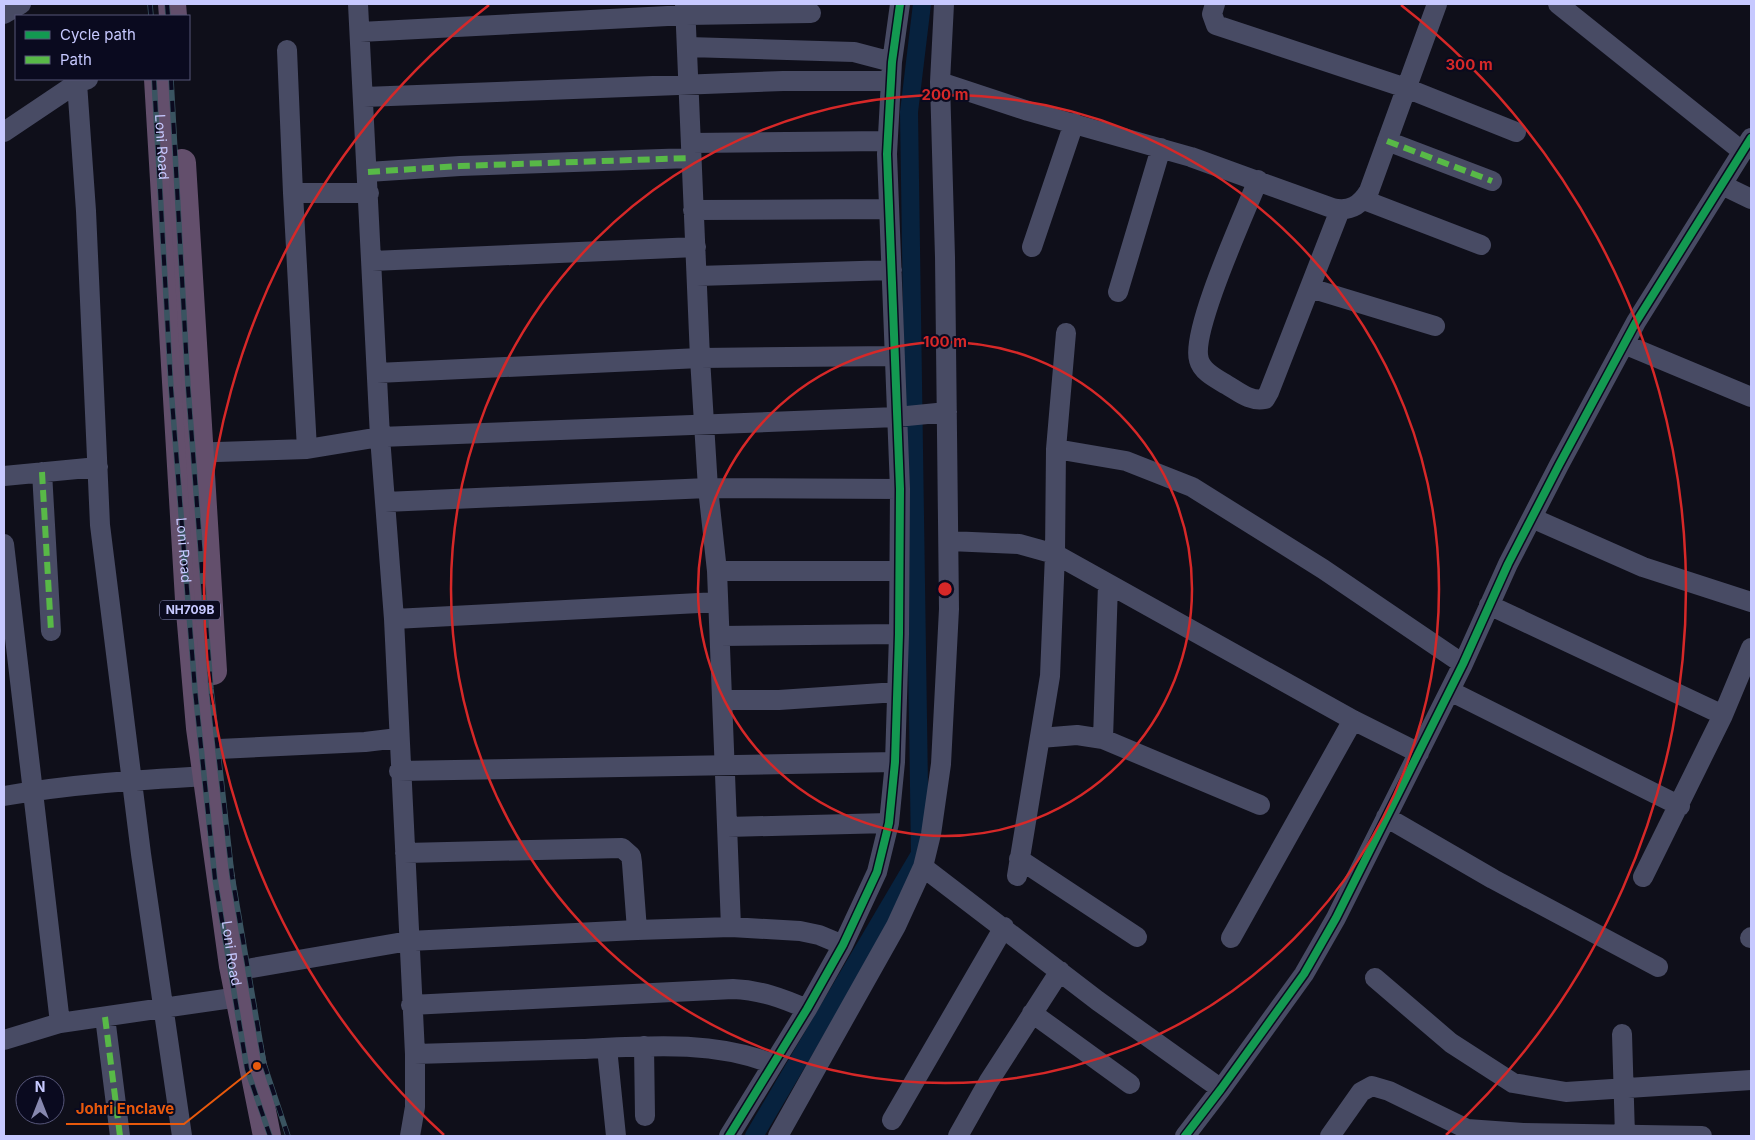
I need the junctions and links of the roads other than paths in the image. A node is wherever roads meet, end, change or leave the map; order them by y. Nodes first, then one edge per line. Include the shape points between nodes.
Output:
1 (21, 4) edge
2 (358, 4) edge
3 (900, 4) edge
4 (944, 4) edge
5 (1215, 4) edge
6 (1436, 4) edge
7 (1570, 7) edge
8 (686, 10) edge
9 (811, 13) dead end
10 (4, 14) edge
11 (360, 32) junction
12 (688, 48) junction
13 (287, 50) dead end
14 (891, 71) junction
15 (158, 80) edge
16 (177, 80) edge
17 (82, 81) edge
18 (940, 82) junction
19 (690, 84) junction
20 (1406, 88) junction
21 (364, 97) junction
22 (1074, 123) junction
23 (4, 132) edge
24 (1516, 132) dead end
25 (887, 140) junction
26 (1387, 141) junction
27 (1747, 145) edge
28 (1161, 148) junction
29 (691, 151) junction
30 (368, 172) junction
31 (1258, 180) junction
32 (1492, 181) dead end
33 (1722, 185) junction
34 (293, 193) junction
35 (368, 193) junction
36 (1751, 199) edge
37 (1364, 200) junction
38 (888, 209) junction
39 (692, 210) junction
40 (1340, 210) junction
41 (1482, 245) dead end
42 (696, 247) junction
43 (1032, 247) dead end
44 (372, 261) junction
45 (892, 270) junction
46 (697, 276) junction
47 (1310, 288) junction
48 (1118, 292) dead end
49 (1435, 326) dead end
50 (1066, 333) dead end
51 (1624, 344) junction
52 (895, 356) junction
53 (700, 358) junction
54 (377, 373) junction
55 (1751, 397) edge
56 (940, 412) junction
57 (904, 416) junction
58 (704, 424) junction
59 (380, 438) junction
60 (307, 449) junction
61 (1056, 449) junction
62 (190, 453) junction
63 (98, 467) junction
64 (42, 472) junction
65 (4, 476) edge
66 (708, 488) junction
67 (900, 490) junction
68 (385, 502) junction
69 (1532, 518) junction
70 (948, 541) junction
71 (4, 544) edge
72 (1055, 554) junction
73 (717, 571) junction
74 (899, 571) junction
75 (1108, 584) junction
76 (718, 602) junction
77 (1751, 602) edge
78 (1490, 605) junction
79 (394, 619) junction
80 (51, 631) dead end
81 (899, 634) junction
82 (720, 636) junction
83 (1751, 648) edge
84 (1463, 664) junction
85 (1450, 691) junction
86 (897, 692) junction
87 (722, 700) junction
88 (1723, 715) junction
89 (1353, 720) junction
90 (398, 738) junction
91 (1040, 738) junction
92 (1103, 738) junction
93 (219, 749) junction
94 (1419, 753) junction
95 (895, 762) junction
96 (724, 764) junction
97 (399, 771) junction
98 (207, 776) junction
99 (132, 781) junction
100 (33, 790) junction
101 (4, 796) edge
102 (1260, 805) dead end
103 (1680, 806) junction
104 (1386, 817) junction
105 (889, 823) junction
106 (727, 827) junction
107 (405, 853) junction
108 (923, 868) junction
109 (1643, 877) dead end
110 (731, 927) junction
111 (1004, 927) junction
112 (637, 930) junction
113 (1137, 937) dead end
114 (1231, 938) dead end
115 (409, 941) junction
116 (843, 945) junction
117 (1658, 967) dead end
118 (252, 968) junction
119 (1060, 971) junction
120 (1375, 978) dead end
121 (239, 997) junction
122 (412, 1004) junction
123 (163, 1008) junction
124 (807, 1010) junction
125 (1032, 1013) junction
126 (105, 1017) junction
127 (60, 1023) junction
128 (1622, 1034) dead end
129 (4, 1040) edge
130 (644, 1046) junction
131 (607, 1048) junction
132 (415, 1054) junction
133 (773, 1064) junction
134 (1751, 1080) edge
135 (1130, 1084) dead end
136 (1221, 1089) junction
137 (1623, 1089) junction
138 (645, 1116) dead end
139 (892, 1120) dead end
140 (120, 1136) edge
141 (177, 1136) edge
142 (182, 1136) edge
143 (266, 1136) edge
144 (284, 1136) edge
145 (410, 1136) edge
146 (616, 1136) edge
147 (729, 1136) edge
148 (778, 1136) edge
149 (958, 1136) edge
150 (1185, 1136) edge
151 (1330, 1136) edge
152 (1625, 1136) edge
153 (1702, 1136) edge

1 - 10 street
2 - 11 street
3 - 14 street
4 - 18 street
5 - 20 street via 1212,14 1216,25
6 - 20 street
7 - 27 street
8 - 9 street
8 - 11 street
8 - 12 street
11 - 21 street
12 - 14 street via 854,52
12 - 19 street
13 - 34 street
14 - 19 street
14 - 25 street
15 - 62 highway, Loni Road / NH709B
16 - 62 highway, Loni Road / NH709B
17 - 23 street
17 - 63 street
18 - 22 street
18 - 56 street
19 - 21 street
19 - 29 street
20 - 24 street
20 - 26 street
21 - 30 street
22 - 28 street
22 - 43 street
25 - 29 street
25 - 38 street
26 - 32 street
26 - 37 street
27 - 33 street
28 - 31 street
28 - 48 street
29 - 30 street
29 - 39 street
30 - 35 street
31 - 40 street
31 - 47 street via 1210,299 1198,353 1201,366 1250,399 1265,399
33 - 36 street
33 - 51 street
34 - 35 street
34 - 60 street
35 - 44 street
37 - 40 street via 1350,209
37 - 41 street
38 - 39 street
38 - 45 street
39 - 42 street
40 - 47 street
42 - 44 street
42 - 46 street
44 - 54 street
45 - 46 street
45 - 52 street
46 - 53 street
47 - 49 street
50 - 61 street
51 - 55 street
51 - 69 street
52 - 53 street
52 - 57 street
53 - 54 street
53 - 58 street
54 - 59 street
56 - 57 street
56 - 70 street
57 - 58 street
57 - 67 street
58 - 59 street
58 - 66 street
59 - 60 street
59 - 68 street
60 - 62 street
61 - 72 street
61 - 84 street via 1126,461 1192,487 1323,569
62 - 93 highway, Loni Road / NH709B
62 - 98 highway, Loni Road / NH709B via 189,600
63 - 64 street
63 - 99 street via 103,545
64 - 65 street
64 - 80 street
66 - 67 street
66 - 68 street
66 - 73 street
67 - 74 street
68 - 79 street
69 - 77 street via 1643,567
69 - 78 street
70 - 72 street via 1019,544
70 - 108 street via 949,609 941,764
71 - 100 street
72 - 75 street
72 - 91 street via 1050,676
73 - 74 street
73 - 76 street
74 - 81 street
75 - 89 street
75 - 92 street
76 - 79 street
76 - 82 street
78 - 84 street
78 - 88 street
79 - 90 street
81 - 82 street
81 - 86 street
82 - 87 street
83 - 88 street
84 - 85 street
85 - 94 street
85 - 103 street
86 - 87 street via 779,700
86 - 95 street
87 - 96 street
88 - 103 street
89 - 94 street
89 - 114 street
90 - 93 street
90 - 97 street
91 - 92 street via 1077,735
91 - 113 street via 1018,867
92 - 102 street
93 - 118 highway, Loni Road / NH709B
94 - 104 street
95 - 96 street
95 - 105 street
96 - 97 street
96 - 106 street
97 - 107 street
98 - 99 street
98 - 121 highway, Loni Road / NH709B
99 - 100 street
99 - 123 street
100 - 101 street
100 - 127 street
103 - 109 street
104 - 117 street via 1493,879
104 - 136 street via 1304,974
105 - 106 street
105 - 116 street via 877,872
106 - 110 street
107 - 112 street via 622,848 632,863
107 - 115 street
108 - 111 street
108 - 148 street via 896,926
110 - 112 street
110 - 116 street via 800,931
111 - 119 street
111 - 139 street
112 - 115 street
115 - 118 street
115 - 122 street
116 - 124 street
118 - 144 highway, Loni Road / NH709B
119 - 125 street
119 - 136 street
120 - 137 street via 1451,1043 1513,1083 1566,1092
121 - 123 street
121 - 143 highway, Loni Road / NH709B
122 - 124 street via 733,989 784,998
122 - 132 street
123 - 126 street
123 - 142 street
124 - 133 street
125 - 135 street
125 - 149 street
126 - 127 street
126 - 140 street
127 - 129 street
128 - 137 street
130 - 131 street
130 - 133 street via 730,1050
130 - 138 street
131 - 132 street
131 - 146 street
132 - 145 street via 415,1107
133 - 147 street
134 - 137 street
136 - 150 street
137 - 152 street
141 - 142 street
151 - 152 street via 1361,1092 1372,1086 1389,1091 1466,1129
152 - 153 street

